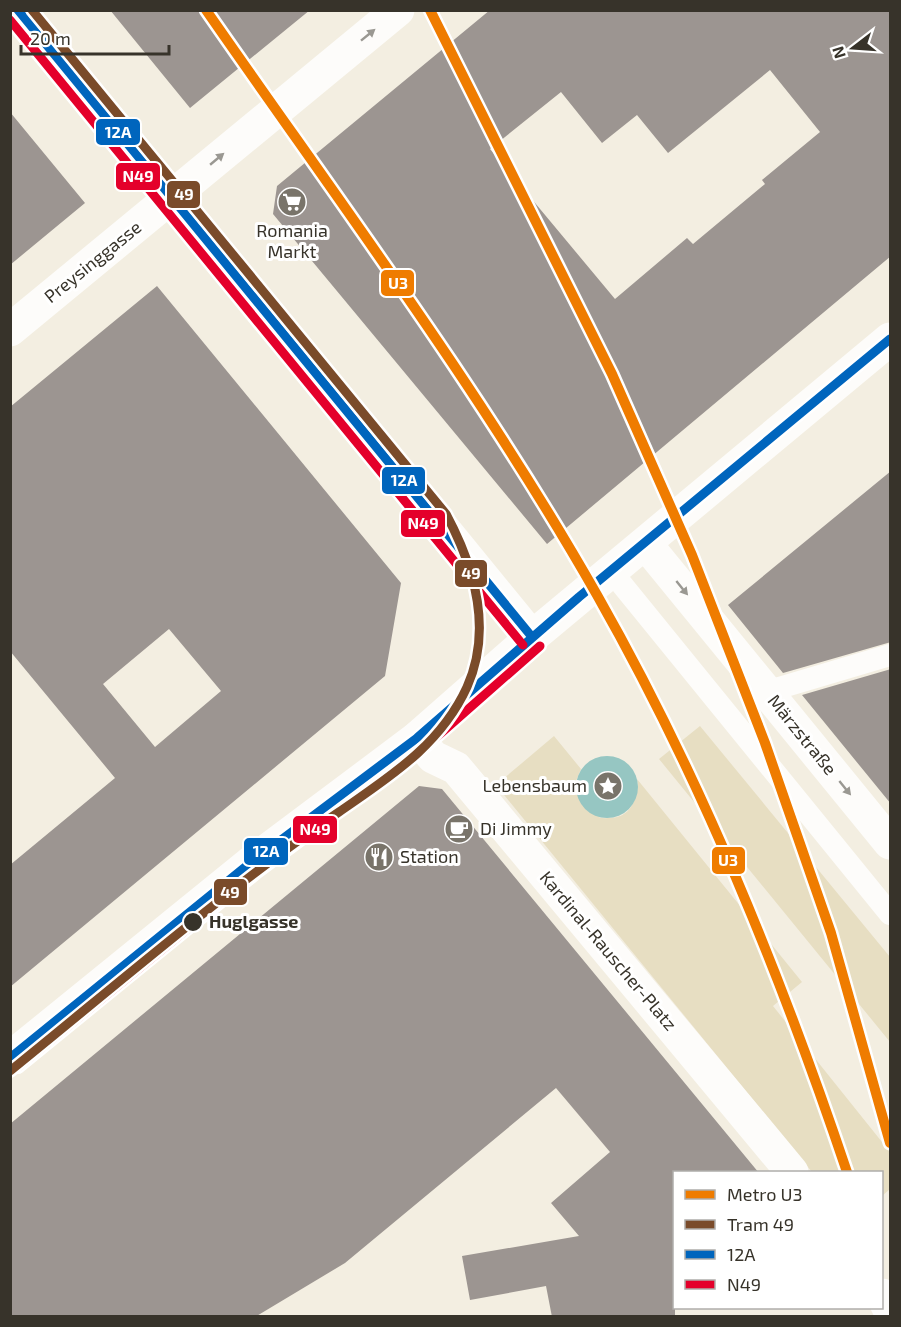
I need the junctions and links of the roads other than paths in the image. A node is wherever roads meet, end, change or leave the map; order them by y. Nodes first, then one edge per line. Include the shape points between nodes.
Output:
1 (18, 10) edge
2 (398, 10) edge
3 (172, 196) junction
4 (10, 330) edge
5 (891, 339) edge
6 (645, 543) junction
7 (611, 571) junction
8 (532, 637) junction
9 (891, 655) edge
10 (767, 693) junction
11 (417, 738) junction
12 (891, 843) edge
13 (891, 914) edge
14 (10, 1058) edge
15 (790, 1171) edge
16 (883, 1297) edge
17 (891, 1311) edge

1 - 3 street
3 -> 2 street, Preysinggasse
3 - 4 street, Preysinggasse
3 - 8 street
5 - 6 street
6 - 7 street
6 -> 10 street, Märzstraße
7 - 8 street
7 - 13 lane
8 - 11 street
9 - 10 lane
10 -> 12 street, Märzstraße
11 - 14 street via 249,864
11 - 15 street, Kardinal-Rauscher-Platz via 433,757 456,768
16 - 17 street

